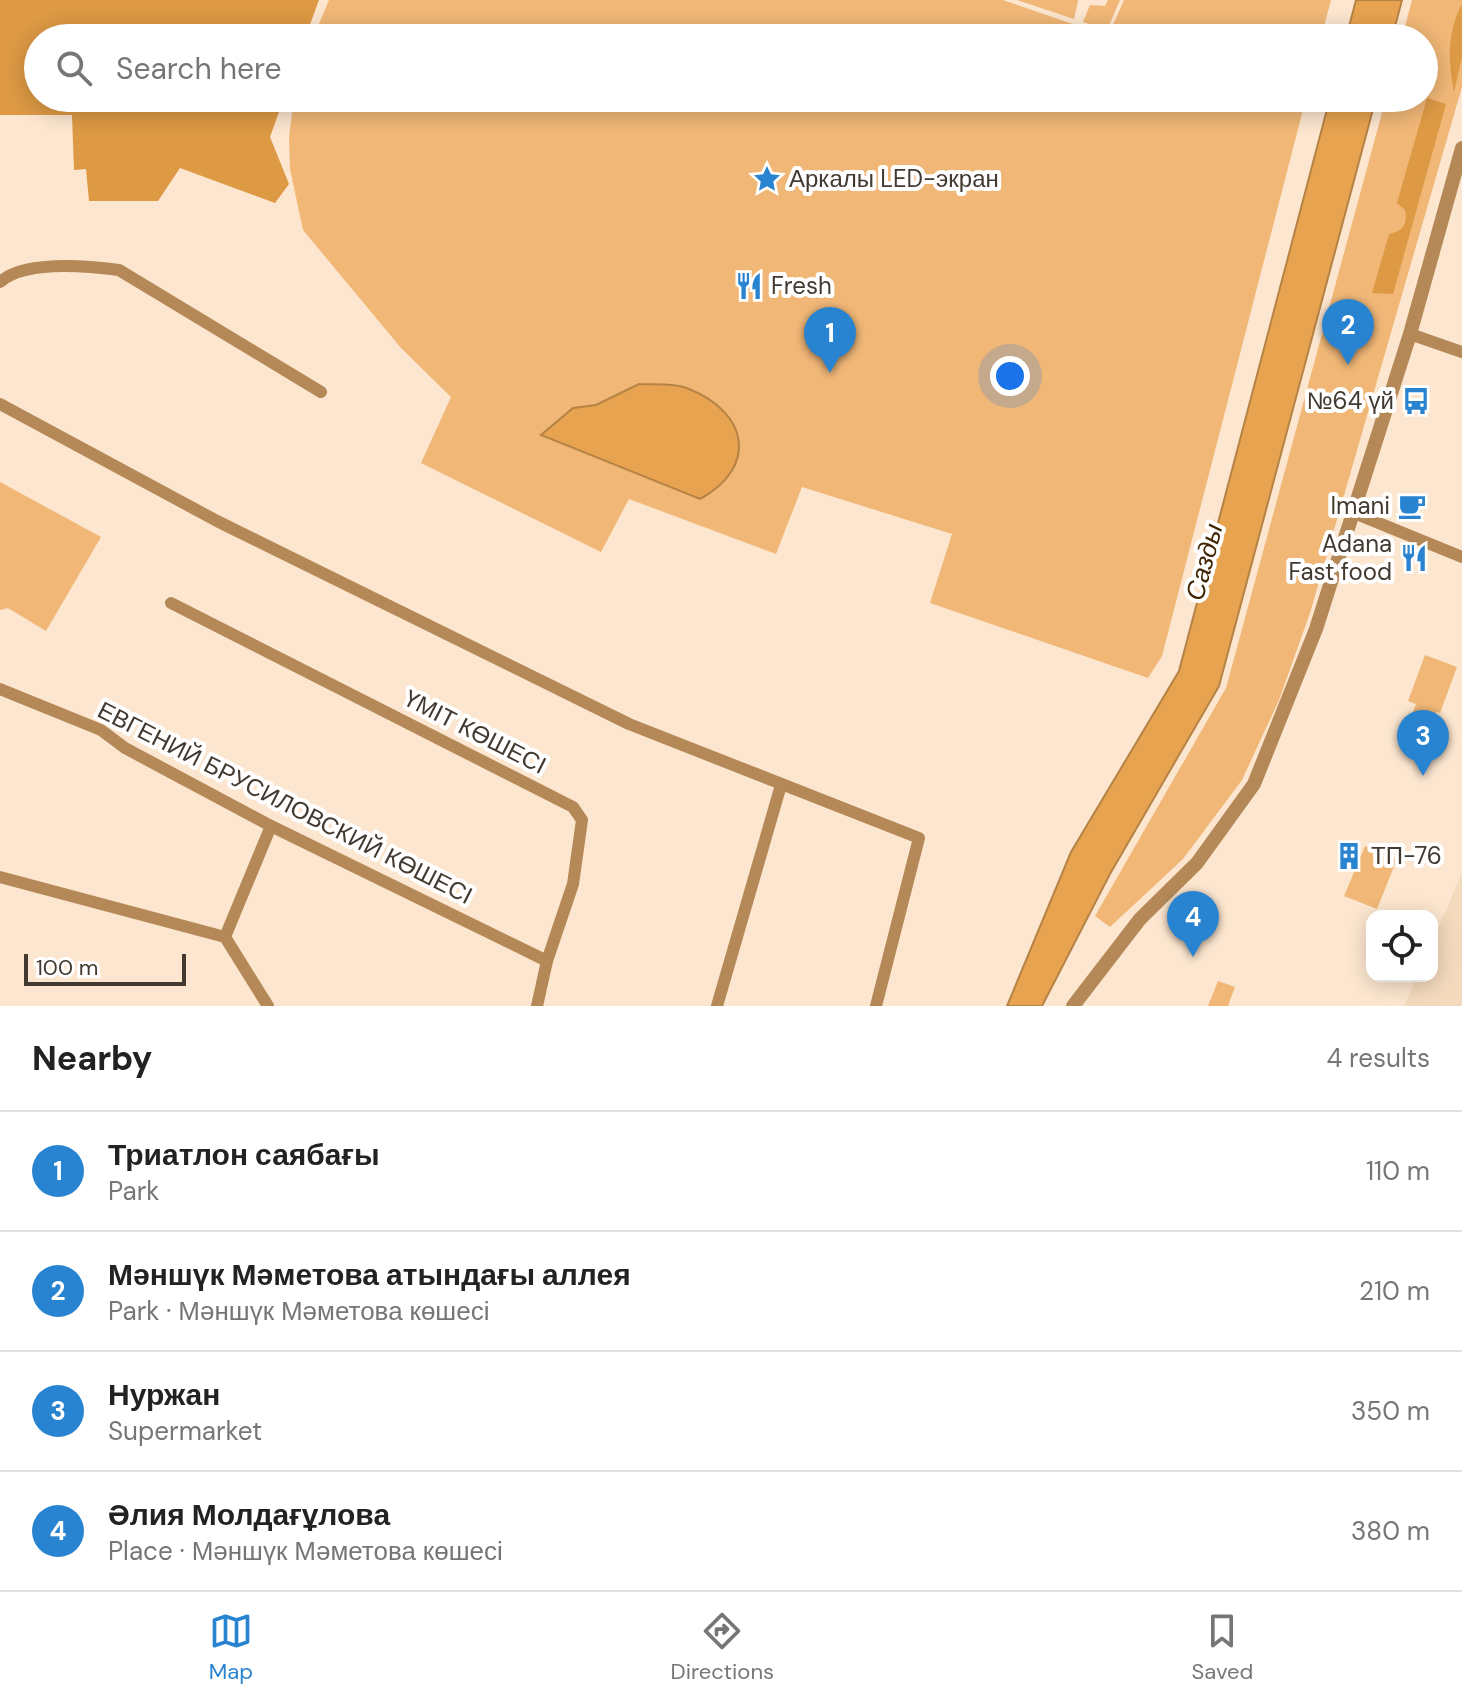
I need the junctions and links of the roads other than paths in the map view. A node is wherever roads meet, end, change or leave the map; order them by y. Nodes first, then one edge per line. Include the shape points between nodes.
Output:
1 (1462, 148) edge
2 (0, 282) edge
3 (1410, 334) junction
4 (1462, 352) edge
5 (321, 392) dead end
6 (0, 404) edge
7 (1354, 513) junction
8 (1462, 557) edge
9 (171, 603) dead end
10 (0, 689) edge
11 (781, 785) junction
12 (271, 826) junction
13 (0, 877) edge
14 (225, 937) junction
15 (547, 961) junction
16 (268, 1006) edge
17 (537, 1006) edge
18 (717, 1006) edge
19 (876, 1006) edge
20 (1073, 1006) edge

1 - 3 street
2 - 5 street via 37,269 81,265 119,270
3 - 4 street
3 - 7 street
6 - 11 street via 217,521 489,656 629,724
7 - 8 street
7 - 20 street via 1316,629 1254,784 1197,863 1140,919
9 - 15 street, ҮМІТ КӨШЕСІ via 573,807 582,820 573,884
10 - 12 street, ЕВГЕНИЙ БРУСИЛОВСКИЙ КӨШЕСІ via 101,730
11 - 18 street
11 - 19 street via 919,838
12 - 14 street
12 - 15 street, ЕВГЕНИЙ БРУСИЛОВСКИЙ КӨШЕСІ
13 - 14 street
14 - 16 street
15 - 17 street, ҮМІТ КӨШЕСІ

